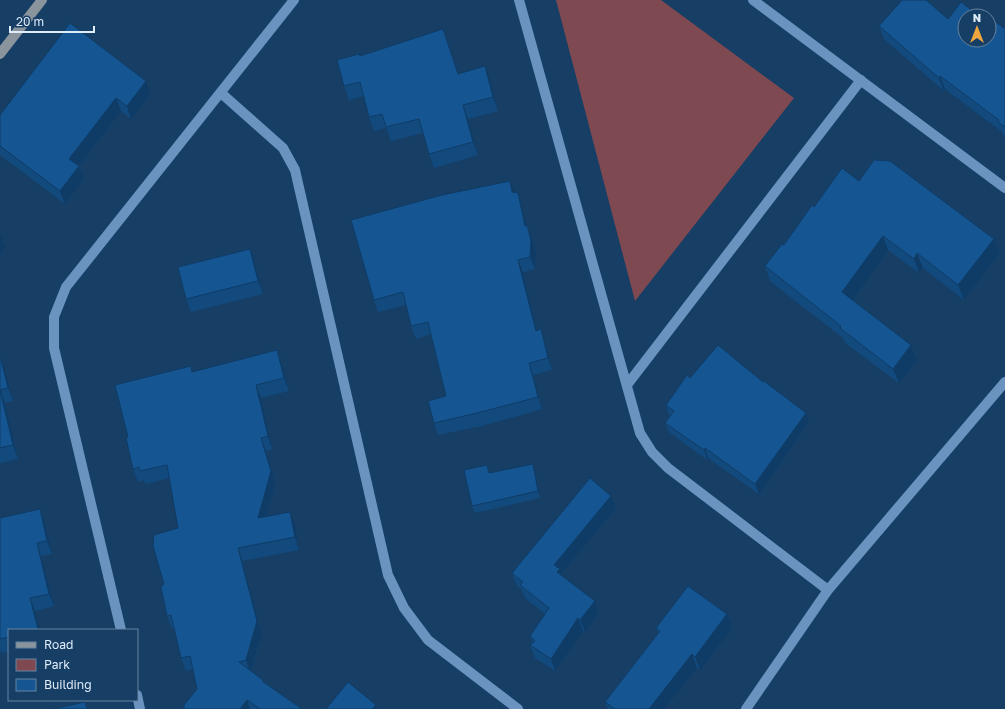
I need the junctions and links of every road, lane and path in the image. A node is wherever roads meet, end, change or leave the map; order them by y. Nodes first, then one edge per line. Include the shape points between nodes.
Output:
1 (42, 0) edge
2 (294, 0) edge
3 (520, 0) edge
4 (753, 0) edge
5 (0, 54) edge
6 (861, 80) junction
7 (221, 93) junction
8 (1005, 188) edge
9 (1005, 382) edge
10 (627, 385) junction
11 (828, 590) junction
12 (122, 629) edge
13 (518, 709) edge
14 (746, 709) edge

1 - 5 main road
2 - 7 street
3 - 10 street
4 - 6 street
6 - 8 street
6 - 10 street
7 - 12 street via 66,287 54,317 54,348
7 - 13 street via 283,148 295,170 388,574 404,608 428,640
9 - 11 street
10 - 11 street via 640,433 652,452 668,468
11 - 14 street

